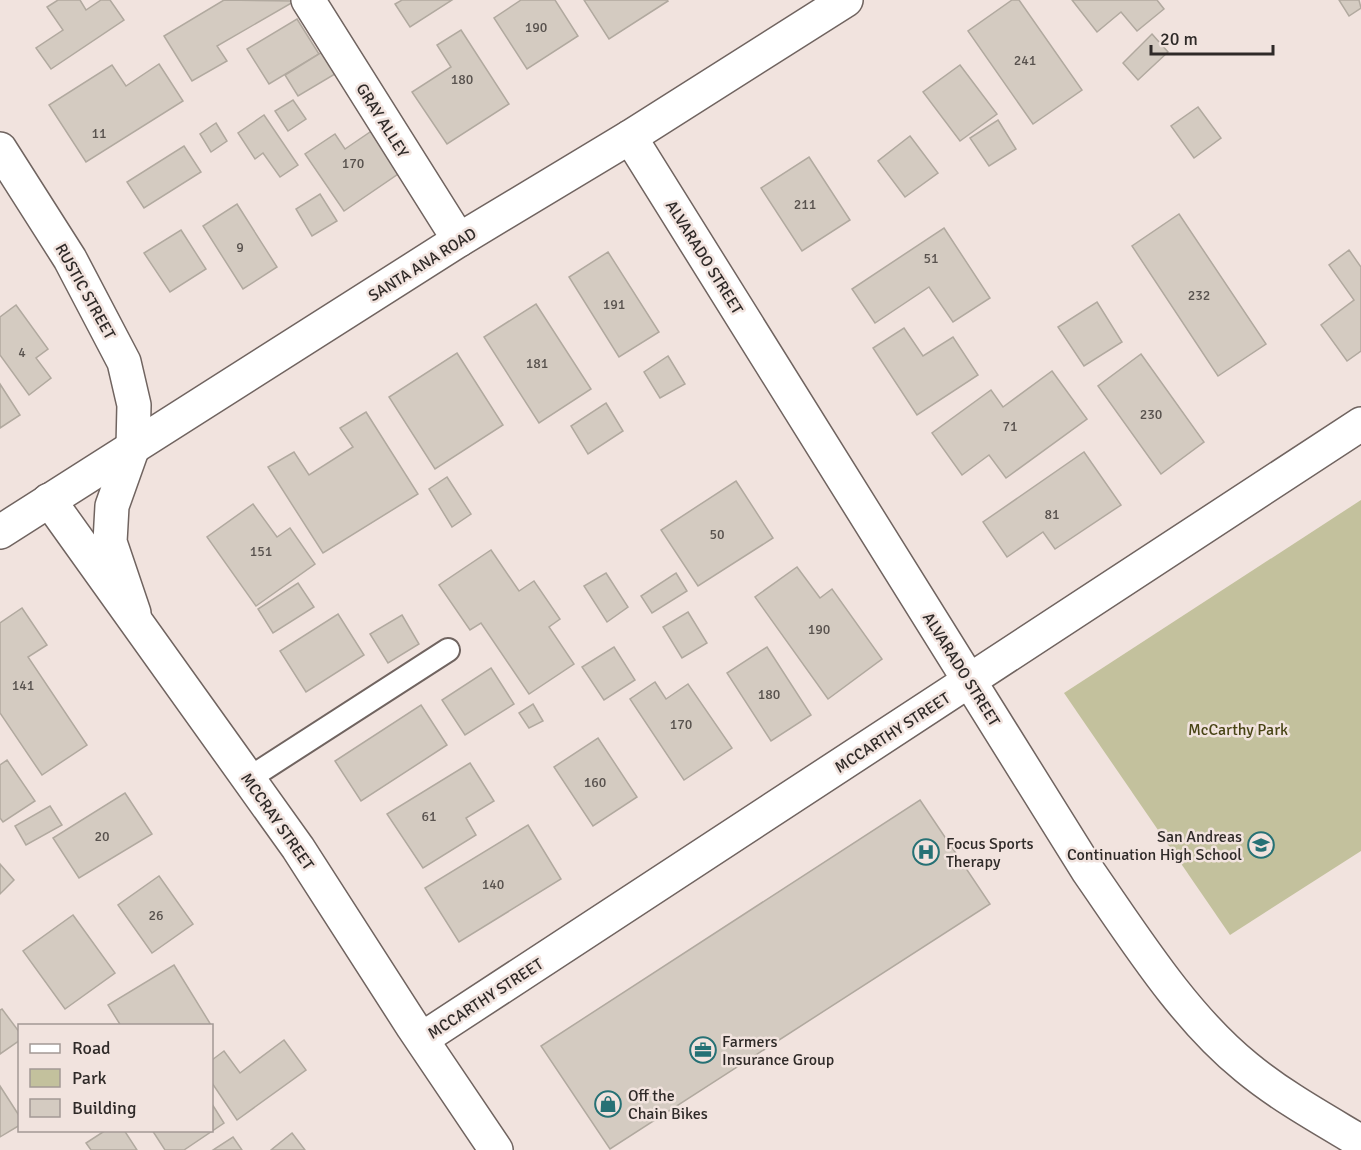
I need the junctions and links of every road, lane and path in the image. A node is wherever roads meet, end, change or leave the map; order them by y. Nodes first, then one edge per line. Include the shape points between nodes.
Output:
1 (308, 0) edge
2 (846, 0) edge
3 (630, 137) junction
4 (0, 149) edge
5 (459, 240) junction
6 (1361, 424) edge
7 (133, 447) junction
8 (49, 500) junction
9 (0, 532) edge
10 (139, 626) junction
11 (448, 650) dead end
12 (970, 681) junction
13 (248, 779) junction
14 (422, 1039) junction
15 (1361, 1142) edge
16 (496, 1150) edge

1 - 5 street, GRAY ALLEY
2 - 3 street, SANTA ANA ROAD
3 - 5 street, SANTA ANA ROAD
3 - 12 street, ALVARADO STREET
4 - 7 street, RUSTIC STREET via 70,259 124,362 134,405
5 - 7 street, SANTA ANA ROAD
6 - 12 street, MCCARTHY STREET
7 - 8 street, SANTA ANA ROAD
7 - 10 street, RUSTIC STREET via 112,506 110,542
8 - 9 street, SANTA ANA ROAD
8 - 10 street, MCCRAY STREET
10 - 13 street, MCCRAY STREET
11 - 13 lane
12 - 14 street, MCCARTHY STREET
12 - 15 street, ALVARADO STREET via 1088,871 1193,1015 1244,1066 1288,1099
13 - 14 street, MCCRAY STREET via 298,848
14 - 16 street, MCCRAY STREET

